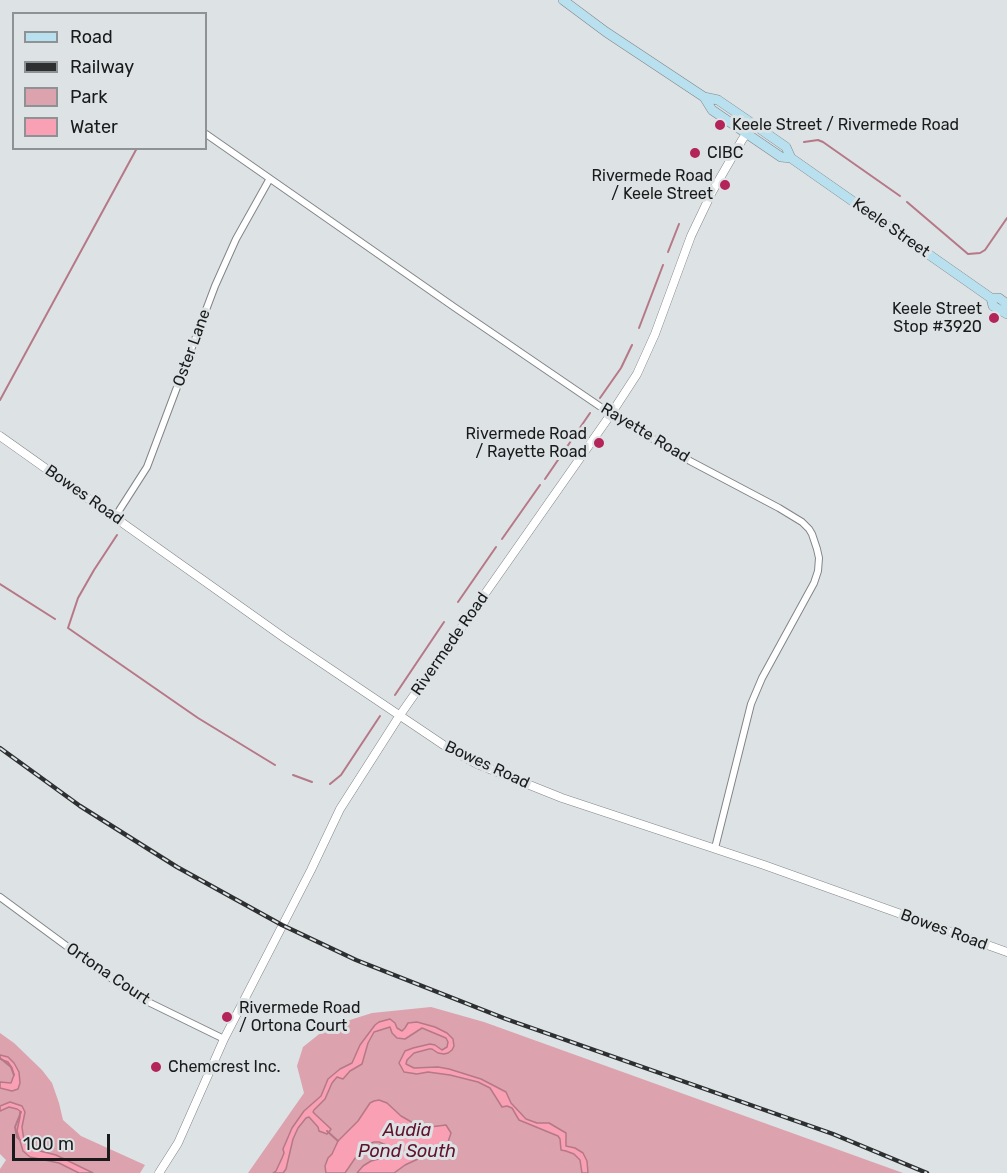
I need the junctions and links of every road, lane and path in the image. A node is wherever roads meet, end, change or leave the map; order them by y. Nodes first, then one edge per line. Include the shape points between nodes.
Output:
1 (563, 0) edge
2 (704, 97) junction
3 (753, 124) junction
4 (747, 133) junction
5 (207, 135) edge
6 (791, 158) junction
7 (269, 180) junction
8 (991, 298) junction
9 (1007, 304) edge
10 (1007, 314) edge
11 (611, 414) junction
12 (0, 436) edge
13 (115, 517) junction
14 (400, 715) junction
15 (715, 848) junction
16 (0, 897) edge
17 (1007, 952) edge
18 (224, 1039) junction
19 (159, 1173) edge

1 - 2 main road, Keele Street
2 - 3 main road, Keele Street via 718,100
2 - 4 main road, Keele Street via 712,110
3 - 4 street, Rivermede Road
3 - 6 main road, Keele Street via 786,147
4 - 6 main road, Keele Street via 781,157
4 - 11 street, Rivermede Road via 691,236 646,356
5 - 7 street, Rayette Road
6 - 8 main road, Keele Street
7 - 11 street, Rayette Road
7 - 13 street, Oster Lane via 215,286 147,467
8 - 9 main road, Keele Street
8 - 10 main road, Keele Street via 993,306
11 - 14 street, Rivermede Road
11 - 15 street, Rayette Road via 802,522 818,549 814,584 751,704
12 - 13 street, Bowes Road
13 - 14 street, Bowes Road
14 - 15 street, Bowes Road via 448,748 498,773
14 - 18 street, Rivermede Road via 340,809
15 - 17 street, Bowes Road
16 - 18 street, Ortona Court via 138,997
18 - 19 street, Rivermede Road via 178,1143

